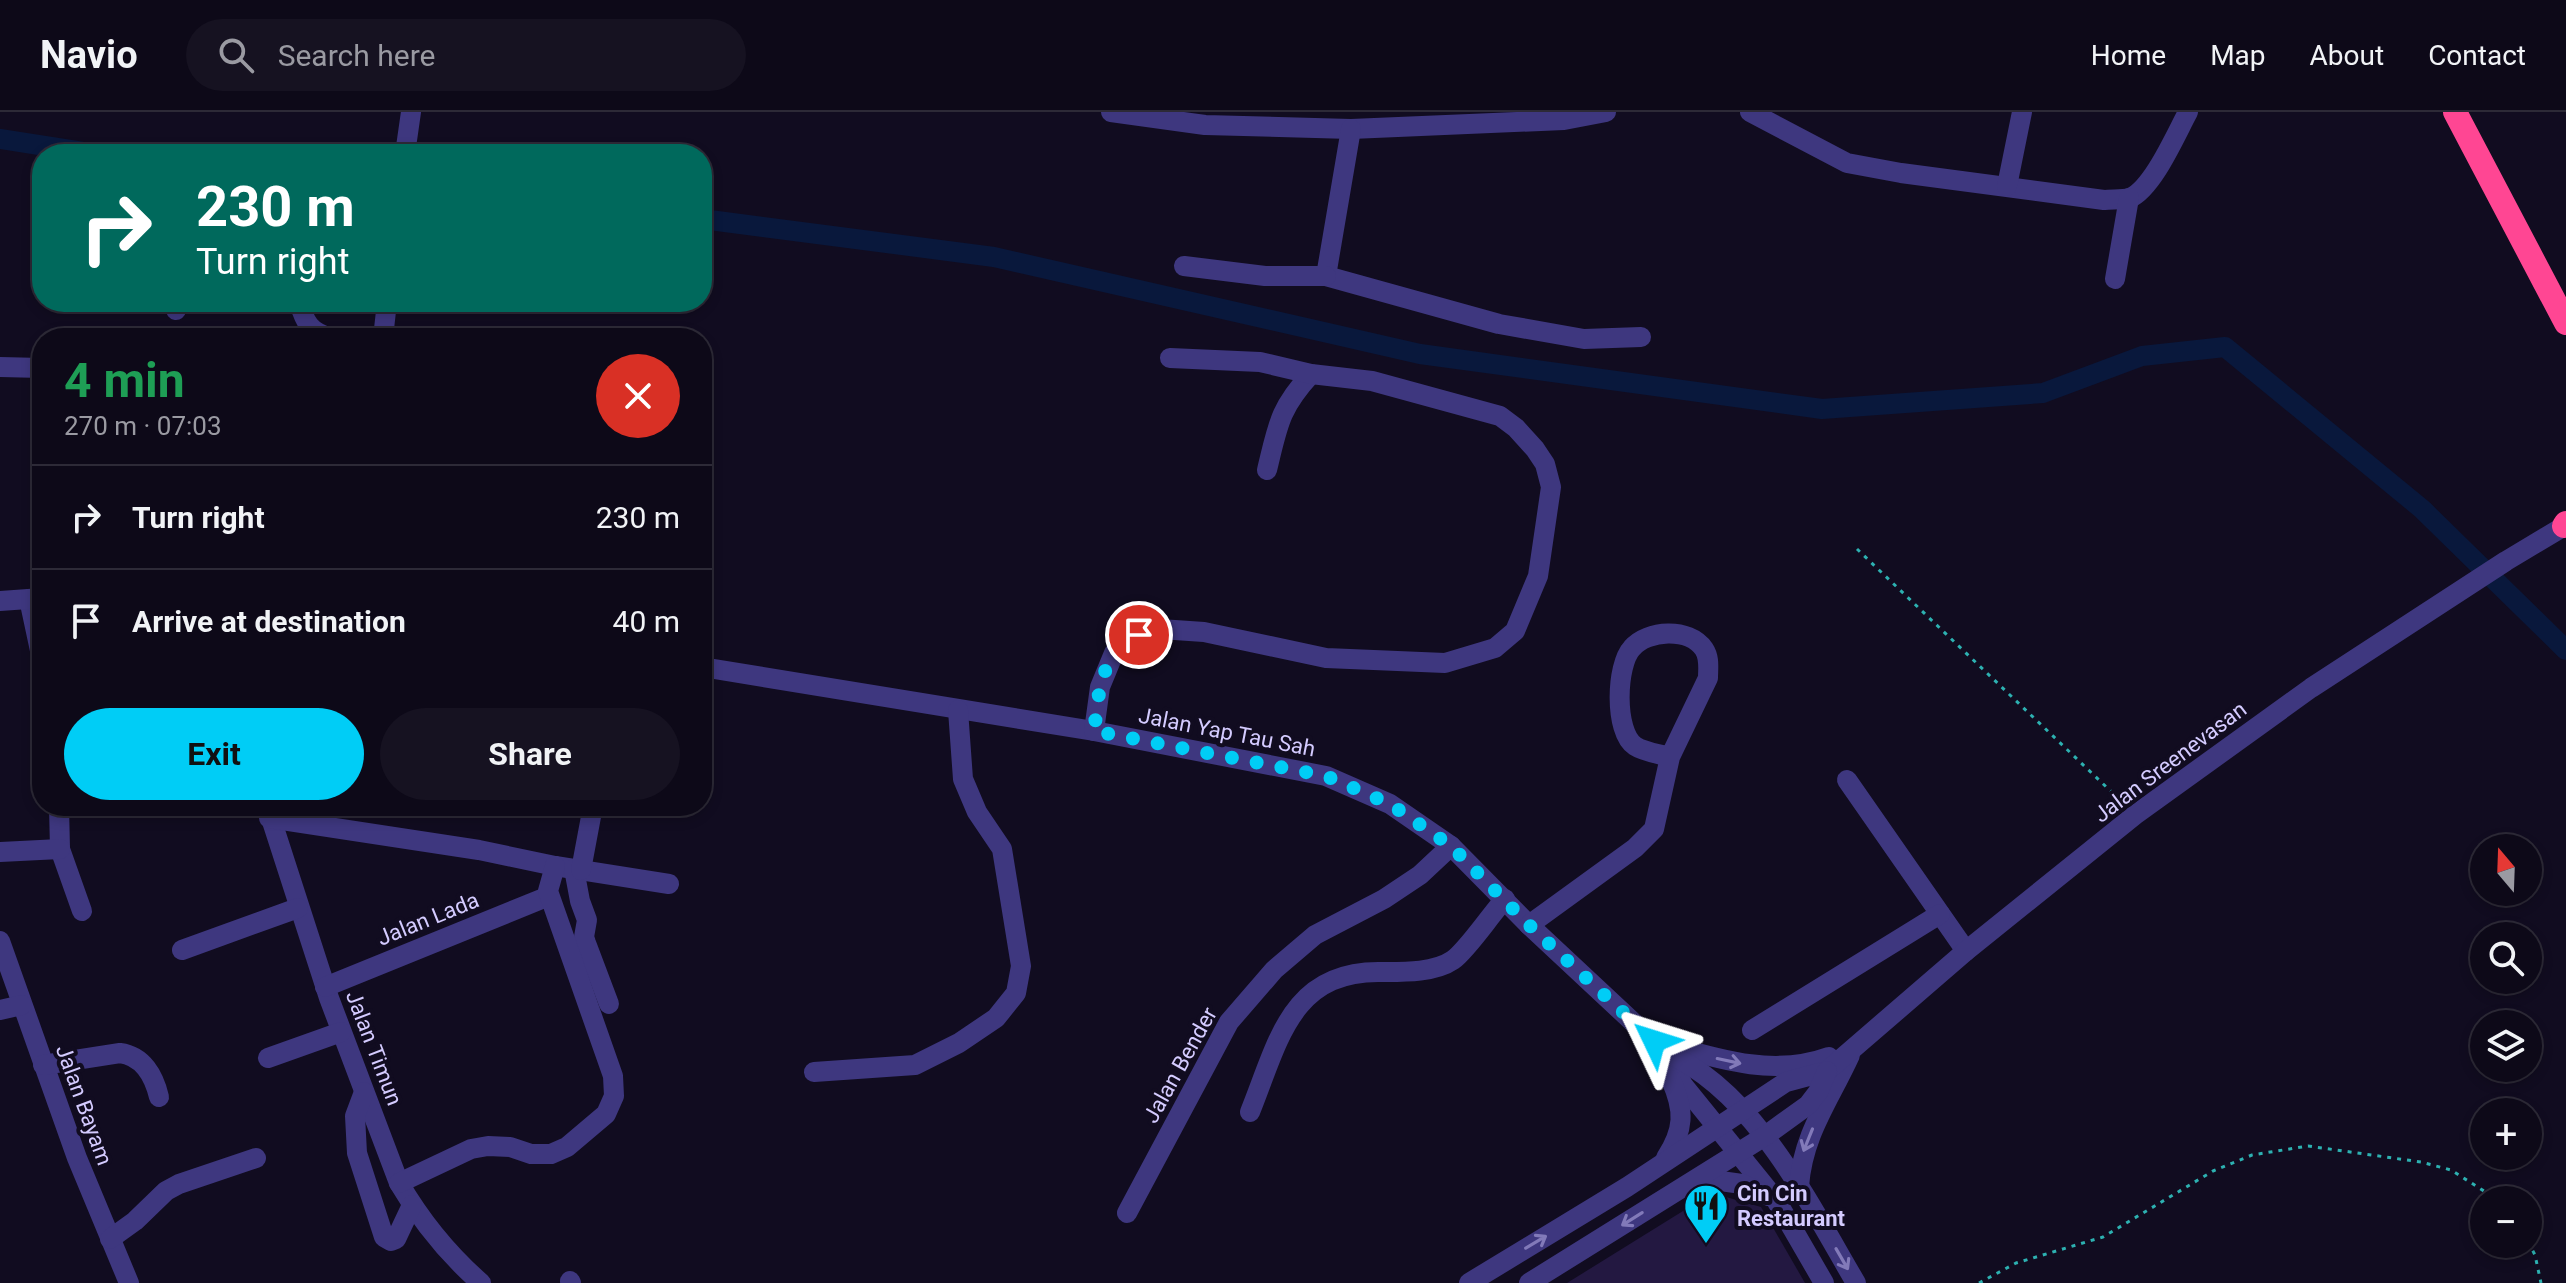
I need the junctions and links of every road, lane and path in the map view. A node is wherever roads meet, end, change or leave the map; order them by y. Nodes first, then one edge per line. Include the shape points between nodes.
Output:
1 (411, 112) edge
2 (1111, 112) edge
3 (1606, 112) edge
4 (1750, 112) edge
5 (2022, 112) edge
6 (2188, 112) edge
7 (2455, 112) edge
8 (2472, 112) edge
9 (1438, 119) edge
10 (1351, 129) junction
11 (406, 144) edge
12 (2007, 186) junction
13 (2129, 198) junction
14 (1184, 266) dead end
15 (1326, 276) junction
16 (2115, 279) dead end
17 (2566, 289) edge
18 (2566, 323) edge
19 (1641, 337) dead end
20 (1170, 358) dead end
21 (0, 367) edge
22 (32, 368) edge
23 (1311, 374) junction
24 (1267, 470) dead end
25 (2566, 525) edge
26 (1857, 549) dead end
27 (32, 599) edge
28 (0, 601) edge
29 (712, 669) edge
30 (958, 710) junction
31 (1094, 731) junction
32 (1670, 757) junction
33 (1847, 780) dead end
34 (2135, 815) junction
35 (59, 816) edge
36 (269, 816) edge
37 (290, 816) edge
38 (589, 816) edge
39 (1451, 846) junction
40 (60, 849) junction
41 (0, 852) edge
42 (570, 868) junction
43 (669, 884) dead end
44 (549, 896) junction
45 (1505, 899) junction
46 (298, 908) junction
47 (82, 911) dead end
48 (1940, 914) junction
49 (1529, 925) junction
50 (0, 941) edge
51 (182, 950) dead end
52 (1966, 951) junction
53 (325, 987) junction
54 (609, 1004) dead end
55 (22, 1005) junction
56 (0, 1010) edge
57 (1752, 1030) dead end
58 (341, 1032) junction
59 (1660, 1047) junction
60 (1854, 1048) junction
61 (268, 1058) dead end
62 (43, 1065) junction
63 (1827, 1071) junction
64 (814, 1072) dead end
65 (364, 1092) junction
66 (159, 1097) dead end
67 (1742, 1110) junction
68 (1250, 1112) dead end
69 (1716, 1128) junction
70 (1765, 1136) junction
71 (1738, 1152) junction
72 (256, 1158) dead end
73 (1661, 1165) junction
74 (1699, 1178) junction
75 (399, 1183) junction
76 (1799, 1186) junction
77 (2476, 1186) edge
78 (1776, 1200) junction
79 (412, 1205) junction
80 (1127, 1213) dead end
81 (110, 1239) junction
82 (2536, 1258) edge
83 (129, 1283) edge
84 (481, 1283) edge
85 (1469, 1283) edge
86 (1529, 1283) edge
87 (1824, 1283) edge
88 (1856, 1283) edge
89 (1979, 1283) edge
90 (2541, 1283) edge

1 - 11 street
2 - 10 street via 1205,125
3 - 9 street via 1564,120
4 - 12 street via 1847,163
5 - 12 street
6 - 13 street via 2149,179
7 - 18 highway
8 - 17 highway
9 - 10 street
10 - 15 street
12 - 13 street via 2076,198
13 - 16 street
14 - 15 street via 1265,276
15 - 19 street via 1499,324 1584,339
20 - 23 street via 1260,362
21 - 22 street
23 - 24 street via 1284,409
23 - 31 street via 1372,381 1500,416 1535,449 1551,487 1538,576 1515,631 1495,648 1445,663 1326,658 1204,632 1160,629 1139,635 1114,653 1100,687
25 - 34 street, Jalan Sreenevasan via 2311,688
26 - 34 path
27 - 28 street
29 - 30 street, Jalan Yap Tau Sah
30 - 31 street, Jalan Yap Tau Sah
30 - 64 street via 963,779 1002,849 1021,966 1016,993 996,1018 915,1065
31 - 39 street, Jalan Yap Tau Sah via 1326,776 1390,804
32 - 32 street via 1633,745 1619,699 1622,663 1632,648 1645,637 1668,633 1699,644 1709,660 1708,678
32 - 49 street via 1654,829
33 - 48 street
34 - 52 street, Jalan Sreenevasan
35 - 40 street
36 - 46 street, Jalan Timun
37 - 42 street
38 - 42 street
39 - 45 street, Jalan Yap Tau Sah
39 - 80 street, Jalan Bender via 1420,875 1315,935 1274,970 1229,1022
40 - 41 street
40 - 47 street
42 - 43 street
42 - 44 street via 548,886
42 - 54 street via 587,920 584,937
44 - 53 street, Jalan Lada
44 - 75 street via 610,1064 614,1096 606,1114 551,1154 510,1147 471,1149
45 - 49 street, Jalan Yap Tau Sah
45 - 68 street via 1454,959 1437,967 1342,976 1313,991 1288,1017
46 - 51 street
46 - 53 street, Jalan Timun
48 - 52 street
48 - 57 street
49 - 59 street, Jalan Yap Tau Sah
50 - 55 street, Jalan Bayam
52 - 60 street, Jalan Sreenevasan
53 - 58 street, Jalan Timun
55 - 56 street
55 - 62 street, Jalan Bayam
58 - 61 street
58 - 65 street, Jalan Timun
59 -> 60 street via 1755,1066 1819,1060
59 - 67 street via 1698,1070
59 - 69 street, Jalan Yap Tau Sah
59 - 73 street via 1680,1110 1678,1139
60 - 63 street, Jalan Sreenevasan
60 -> 76 street via 1806,1142
62 - 66 street via 127,1054 148,1069
62 - 81 street, Jalan Bayam
63 - 67 street via 1786,1082
63 - 70 street via 1808,1105
65 - 75 street, Jalan Timun
65 - 79 street via 355,1116 357,1153 384,1237 396,1239
67 - 69 street
67 - 70 street
69 - 71 street, Jalan Yap Tau Sah
69 - 73 street
70 - 71 street
70 - 76 street
71 - 74 street
71 - 78 street, Jalan Yap Tau Sah
72 - 81 street via 166,1191
85 -> 73 street
74 - 78 street via 1742,1184
74 -> 86 street
75 - 79 street, Jalan Timun
76 -> 88 street
77 - 89 path via 2451,1170 2421,1162 2308,1146 2252,1155 2213,1171 2103,1237 2016,1263
78 - 87 street, Jalan Yap Tau Sah
79 - 84 street, Jalan Timun
81 - 83 street, Jalan Bayam
82 - 90 path

